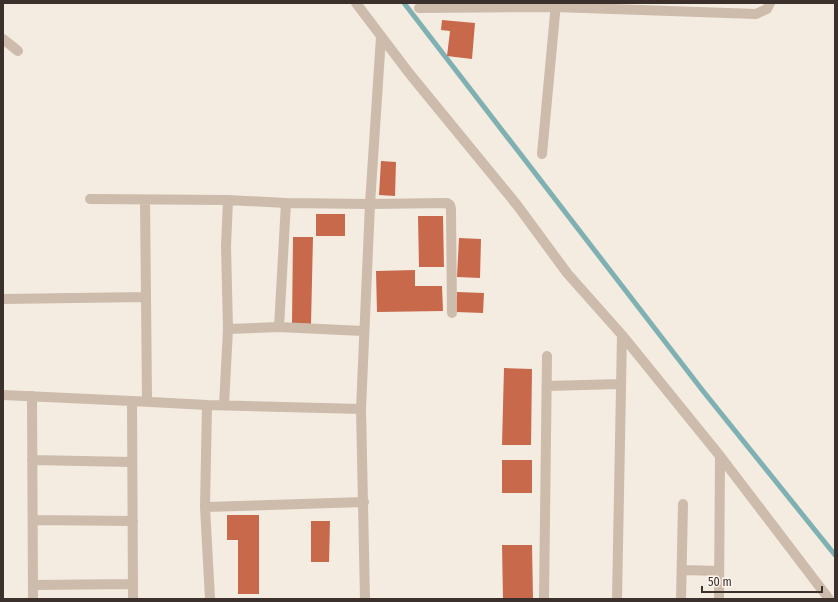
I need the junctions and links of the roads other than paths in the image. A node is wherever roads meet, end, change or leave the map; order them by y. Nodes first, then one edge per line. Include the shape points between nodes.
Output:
1 (356, 3) edge
2 (770, 3) edge
3 (487, 5) edge
4 (555, 5) edge
5 (419, 8) dead end
6 (381, 37) junction
7 (3, 39) edge
8 (18, 51) dead end
9 (542, 154) dead end
10 (90, 199) dead end
11 (145, 200) junction
12 (228, 200) junction
13 (286, 203) junction
14 (370, 204) junction
15 (146, 297) junction
16 (3, 299) edge
17 (452, 313) dead end
18 (279, 327) junction
19 (228, 329) junction
20 (363, 331) junction
21 (622, 334) junction
22 (547, 356) dead end
23 (620, 384) junction
24 (547, 386) junction
25 (3, 395) edge
26 (32, 396) junction
27 (132, 401) junction
28 (147, 401) junction
29 (207, 405) junction
30 (224, 405) junction
31 (361, 410) junction
32 (720, 456) junction
33 (32, 460) junction
34 (132, 462) junction
35 (364, 502) junction
36 (684, 504) dead end
37 (205, 507) junction
38 (33, 520) junction
39 (132, 521) junction
40 (682, 570) junction
41 (718, 571) junction
42 (133, 584) junction
43 (33, 585) junction
44 (33, 599) edge
45 (133, 599) edge
46 (210, 599) edge
47 (365, 599) edge
48 (544, 599) edge
49 (616, 599) edge
50 (681, 599) edge
51 (719, 599) edge
52 (829, 599) edge

1 - 6 street
2 - 4 street via 767,9 756,14
3 - 4 street
3 - 5 street
4 - 9 street
6 - 14 street
6 - 21 street via 517,205 567,272
7 - 8 street
10 - 11 street
11 - 12 street
11 - 15 street
12 - 13 street
12 - 19 street
13 - 14 street
13 - 18 street
14 - 17 street via 442,202 450,205
14 - 20 street
15 - 16 street
15 - 28 street
18 - 19 street
18 - 20 street
19 - 30 street
20 - 31 street
21 - 23 street
21 - 32 street
22 - 24 street
23 - 24 street
23 - 49 street
24 - 48 street
25 - 26 street
26 - 27 street
26 - 33 street
27 - 28 street
27 - 34 street
28 - 29 street
29 - 30 street
29 - 37 street
30 - 31 street
31 - 35 street
32 - 41 street
32 - 52 street
33 - 34 street
33 - 38 street
34 - 39 street
35 - 37 street
35 - 47 street
36 - 40 street
37 - 46 street
38 - 39 street
38 - 43 street
39 - 42 street
40 - 41 street
40 - 50 street
41 - 51 street
42 - 43 street
42 - 45 street
43 - 44 street

